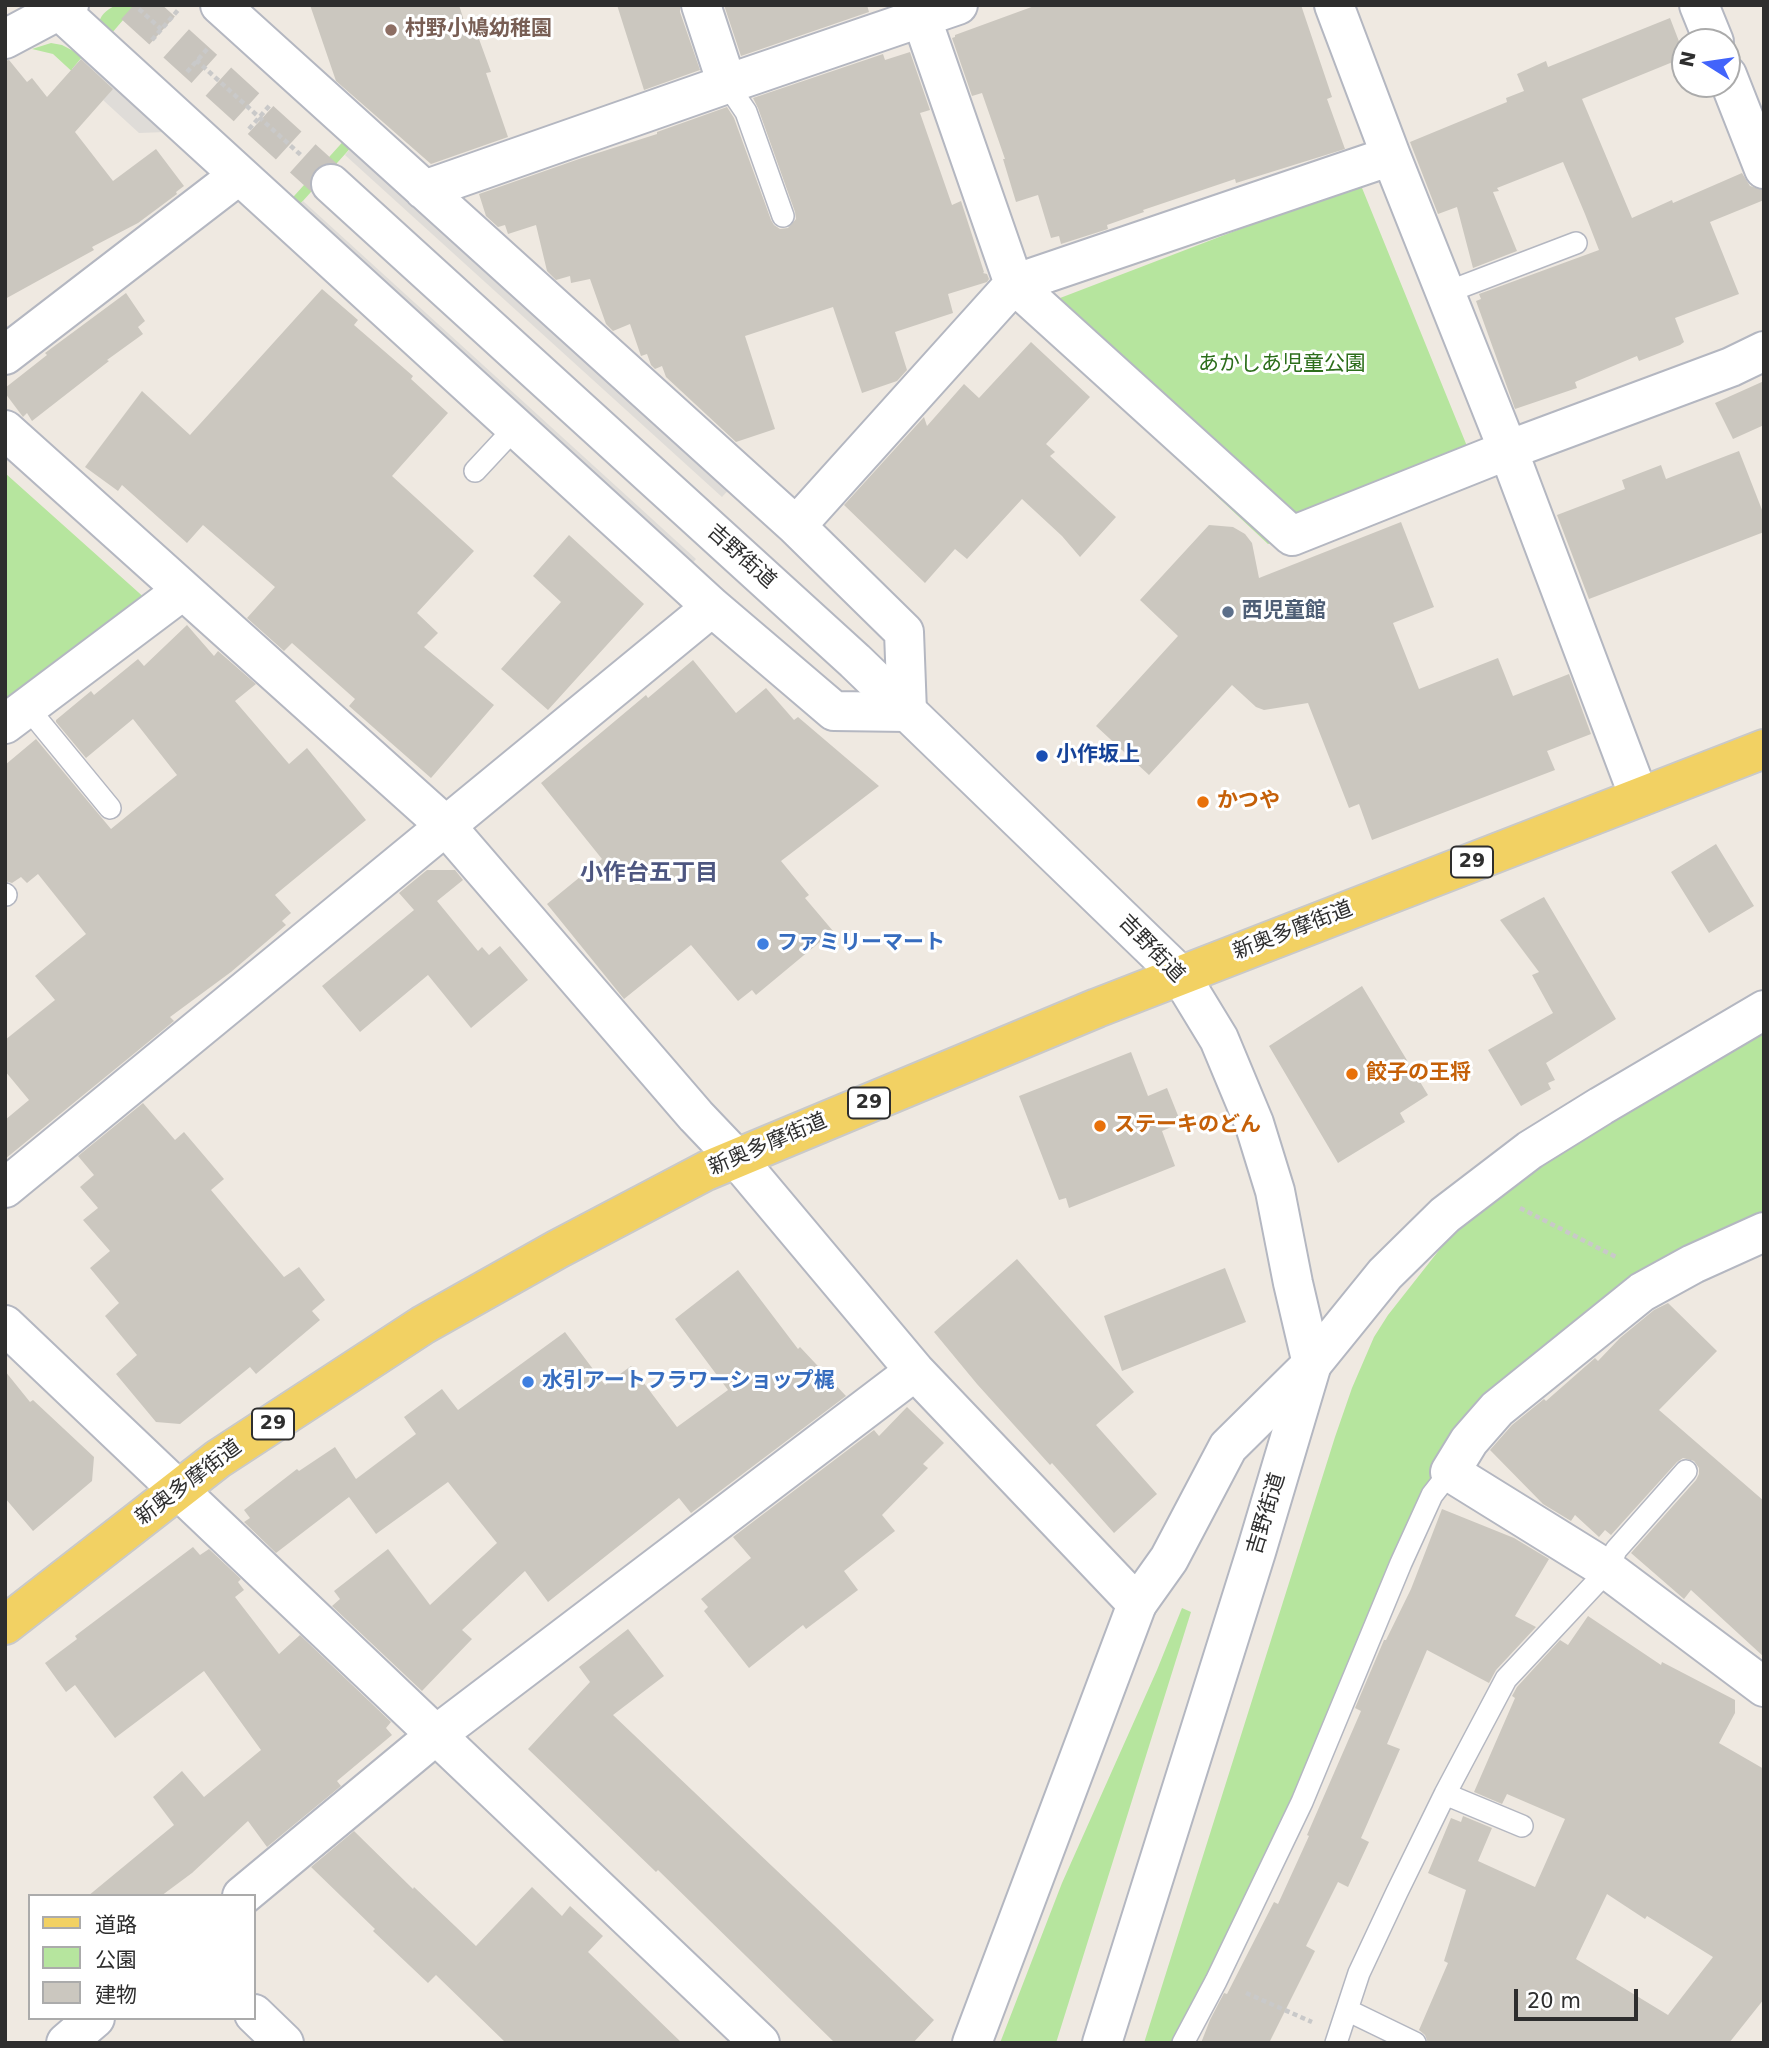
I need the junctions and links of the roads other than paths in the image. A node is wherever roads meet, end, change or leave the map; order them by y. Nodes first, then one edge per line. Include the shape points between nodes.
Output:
1 (701, 5) edge
2 (958, 5) edge
3 (1334, 5) edge
4 (1699, 5) edge
5 (64, 8) edge
6 (919, 12) edge
7 (218, 22) edge
8 (1708, 28) edge
9 (5, 40) edge
10 (727, 84) junction
11 (1736, 98) edge
12 (1391, 156) junction
13 (1764, 169) edge
14 (318, 172) tunnel mouth
15 (239, 175) junction
16 (425, 190) junction
17 (783, 216) dead end
18 (1576, 243) dead end
19 (1014, 284) junction
20 (1445, 293) junction
21 (1764, 351) edge
22 (5, 355) edge
23 (515, 428) junction
24 (5, 430) edge
25 (1508, 450) junction
26 (475, 471) dead end
27 (796, 526) junction
28 (183, 591) junction
29 (712, 607) junction
30 (907, 712) junction
31 (16, 715) edge
32 (1764, 749) edge
33 (1639, 797) junction
34 (110, 808) dead end
35 (445, 825) junction
36 (1180, 975) junction
37 (1764, 1010) edge
38 (737, 1159) junction
39 (5, 1188) edge
40 (1764, 1232) edge
41 (5, 1325) edge
42 (1312, 1364) junction
43 (915, 1371) junction
44 (1686, 1471) dead end
45 (1450, 1472) junction
46 (179, 1490) junction
47 (1608, 1570) junction
48 (1137, 1604) junction
49 (5, 1625) edge
50 (1764, 1687) edge
51 (436, 1735) junction
52 (1445, 1794) junction
53 (1522, 1826) dead end
54 (244, 1894) edge
55 (1347, 2010) junction
56 (256, 2016) edge
57 (93, 2020) edge
58 (1338, 2038) edge
59 (65, 2043) edge
60 (284, 2043) edge
61 (760, 2043) edge
62 (972, 2043) edge
63 (1102, 2043) edge
64 (1183, 2043) edge
65 (1415, 2043) edge

1 - 10 street
2 - 6 street
3 - 12 street
4 - 8 street
5 - 9 street
5 - 15 street
6 - 10 street
6 - 19 street
7 - 16 street
10 - 16 street
10 - 17 lane via 746,112
11 - 13 street
12 - 19 street
12 - 20 street
14 - 30 street, 吉野街道
15 - 22 street
15 - 23 street
16 - 27 street
18 - 20 lane
19 - 25 street via 1292,536
19 - 27 street
20 - 25 street
21 - 25 street
23 - 26 lane
23 - 29 street
24 - 28 street
25 - 33 street
27 - 30 street via 904,632
28 - 31 street
28 - 35 street
29 - 30 street via 834,710
29 - 35 street
30 - 36 street, 吉野街道
31 - 34 lane
32 - 33 main road, 新奥多摩街道 / 29
33 - 36 main road, 新奥多摩街道 / 29
35 - 38 street
35 - 39 street
36 - 38 main road, 新奥多摩街道 / 29
36 - 42 street, 吉野街道 via 1219,1039 1254,1123 1275,1191
37 - 42 street via 1530,1150 1445,1215 1385,1274
38 - 43 street
38 - 46 main road, 新奥多摩街道 / 29 via 558,1249 423,1325 218,1459
40 - 45 street via 1642,1292 1497,1409
41 - 46 street
42 - 48 street via 1228,1447 1169,1559
42 - 63 street, 吉野街道
43 - 48 street
43 - 51 street
44 - 47 lane via 1616,1550
45 - 47 street
45 - 64 lane via 1432,1495 1302,1802
46 - 49 main road, 新奥多摩街道 / 29
46 - 51 street
47 - 50 street
47 - 52 lane via 1506,1679
48 - 62 street
51 - 54 street
51 - 61 street
52 - 53 lane
52 - 55 lane via 1359,1973
55 - 58 lane
55 - 65 lane
56 - 60 street
57 - 59 street

